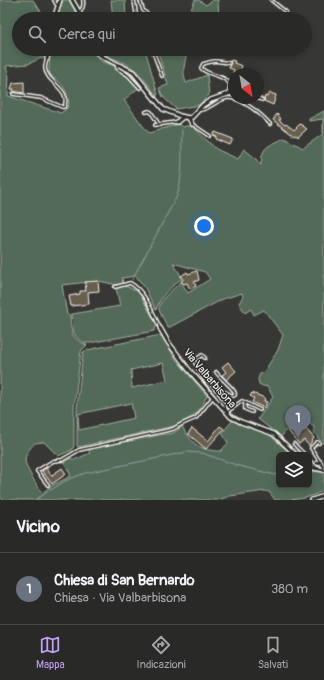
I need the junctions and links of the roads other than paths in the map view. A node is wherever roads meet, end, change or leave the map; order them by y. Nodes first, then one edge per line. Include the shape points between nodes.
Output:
1 (54, 0) edge
2 (60, 0) edge
3 (72, 0) edge
4 (83, 0) edge
5 (134, 0) edge
6 (140, 0) edge
7 (271, 0) edge
8 (58, 5) junction
9 (56, 12) edge
10 (79, 12) joint
11 (136, 12) edge
12 (145, 12) edge
13 (286, 12) dead end
14 (47, 56) edge
15 (102, 56) edge
16 (155, 56) edge
17 (46, 59) joint
18 (118, 63) junction
19 (229, 63) dead end
20 (162, 76) dead end
21 (228, 80) edge
22 (140, 88) dead end
23 (228, 92) edge
24 (13, 94) dead end
25 (199, 110) junction
26 (146, 112) dead end
27 (181, 117) junction
28 (189, 118) junction
29 (177, 122) joint
30 (192, 124) joint
31 (270, 124) dead end
32 (155, 125) dead end
33 (161, 125) junction
34 (210, 136) dead end
35 (115, 287) dead end
36 (160, 328) joint
37 (205, 358) dead end
38 (216, 372) dead end
39 (215, 393) junction
40 (213, 397) junction
41 (245, 403) junction
42 (260, 410) dead end
43 (227, 412) junction
44 (252, 412) dead end
45 (318, 443) dead end
46 (294, 444) dead end
47 (293, 452) edge
48 (302, 452) edge
49 (312, 463) edge
50 (312, 466) edge
51 (316, 468) junction
52 (324, 469) edge
53 (48, 485) dead end
54 (324, 496) edge
55 (312, 500) edge

1 - 8 lane
2 - 8 street
3 - 10 street
4 - 10 lane via 84,5
5 - 11 lane
6 - 12 lane
7 - 13 lane
8 - 9 street
14 - 17 street
15 - 18 street
16 - 20 lane
17 - 24 lane via 45,68 48,76 61,88 66,102 64,106 40,98
18 - 22 lane via 117,68
18 - 27 street via 133,72 163,109
19 - 21 lane via 212,61 203,64 201,68
23 - 25 street via 211,100
25 - 28 street
25 - 31 lane via 228,98 238,100 263,115
26 - 33 lane via 151,112
27 - 28 street
27 - 29 street
28 - 30 street
29 - 33 lane
30 - 34 lane
32 - 33 lane
35 - 36 lane via 130,283 136,286
36 - 40 street, Via Valbarbisona via 163,337
37 - 39 lane via 202,355 194,360
38 - 39 lane via 235,394 232,396 222,390
39 - 43 lane
40 - 43 street, Via Valbarbisona
40 - 53 lane via 196,418 174,429 79,450 62,460 53,461 37,471
41 - 42 lane
41 - 43 lane via 239,402
41 - 44 lane via 245,410
43 - 47 street, Via Valbarbisona via 241,422 274,434
45 - 52 lane via 312,448
46 - 48 lane
49 - 51 lane
50 - 51 street
51 - 52 street
54 - 55 street

